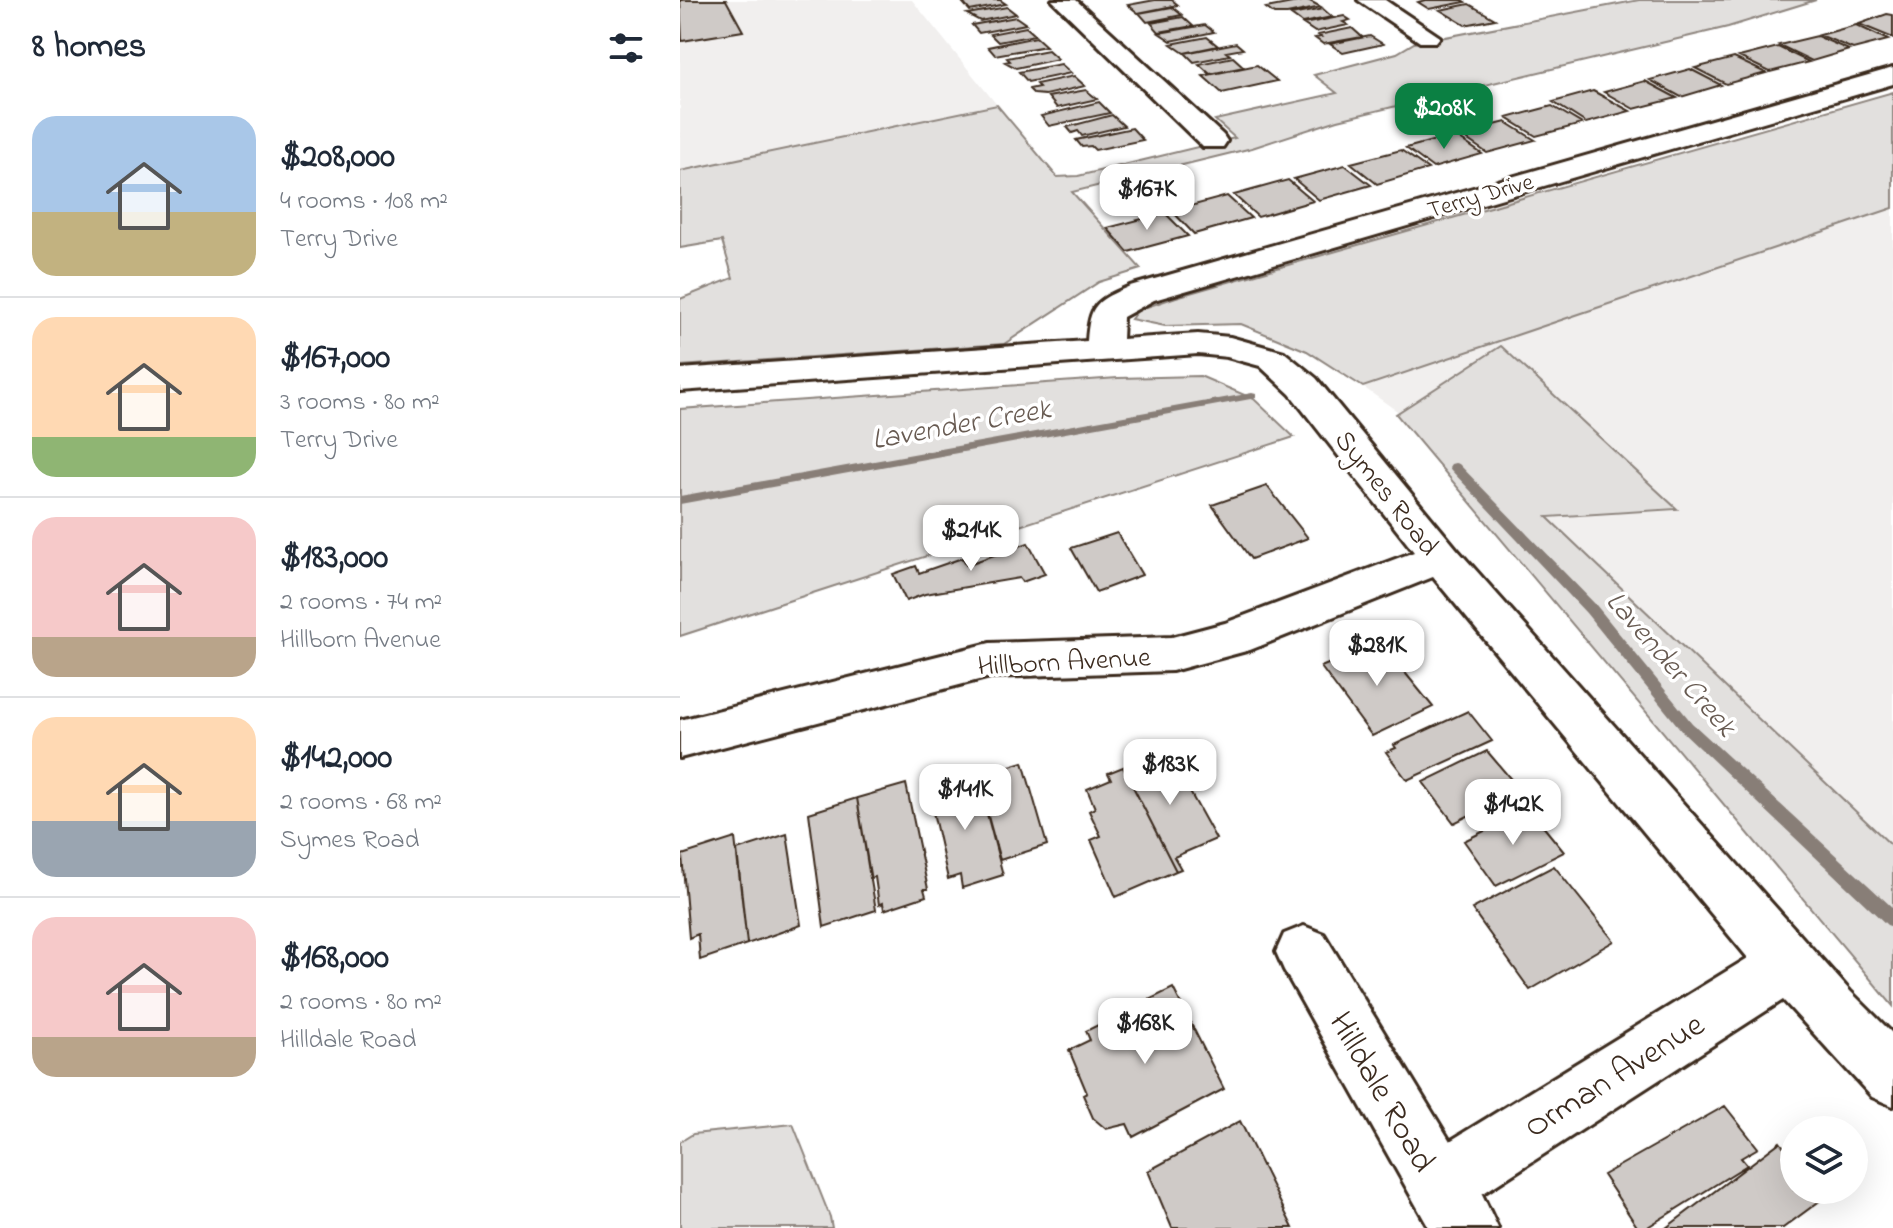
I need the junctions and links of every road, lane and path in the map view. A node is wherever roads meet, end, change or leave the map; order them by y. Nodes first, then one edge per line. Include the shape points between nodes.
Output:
1 (1063, 0) edge
2 (1369, 0) edge
3 (1428, 37) dead end
4 (1893, 76) edge
5 (1213, 141) dead end
6 (1104, 350) junction
7 (680, 380) edge
8 (1441, 558) junction
9 (680, 739) edge
10 (1304, 952) dead end
11 (1789, 964) junction
12 (1893, 1076) edge
13 (1452, 1206) edge

1 - 5 street
2 - 3 street
4 - 6 street, Terry Drive via 1142,293 1106,314
6 - 7 street, Symes Road
6 - 8 street, Symes Road via 1198,344 1272,359 1322,407
8 - 9 street, Hillborn Avenue via 1234,638 1172,654 990,660
8 - 11 street, Symes Road
10 - 13 street, Hilldale Road
11 - 12 street, Symes Road
11 - 13 street, Orman Avenue

